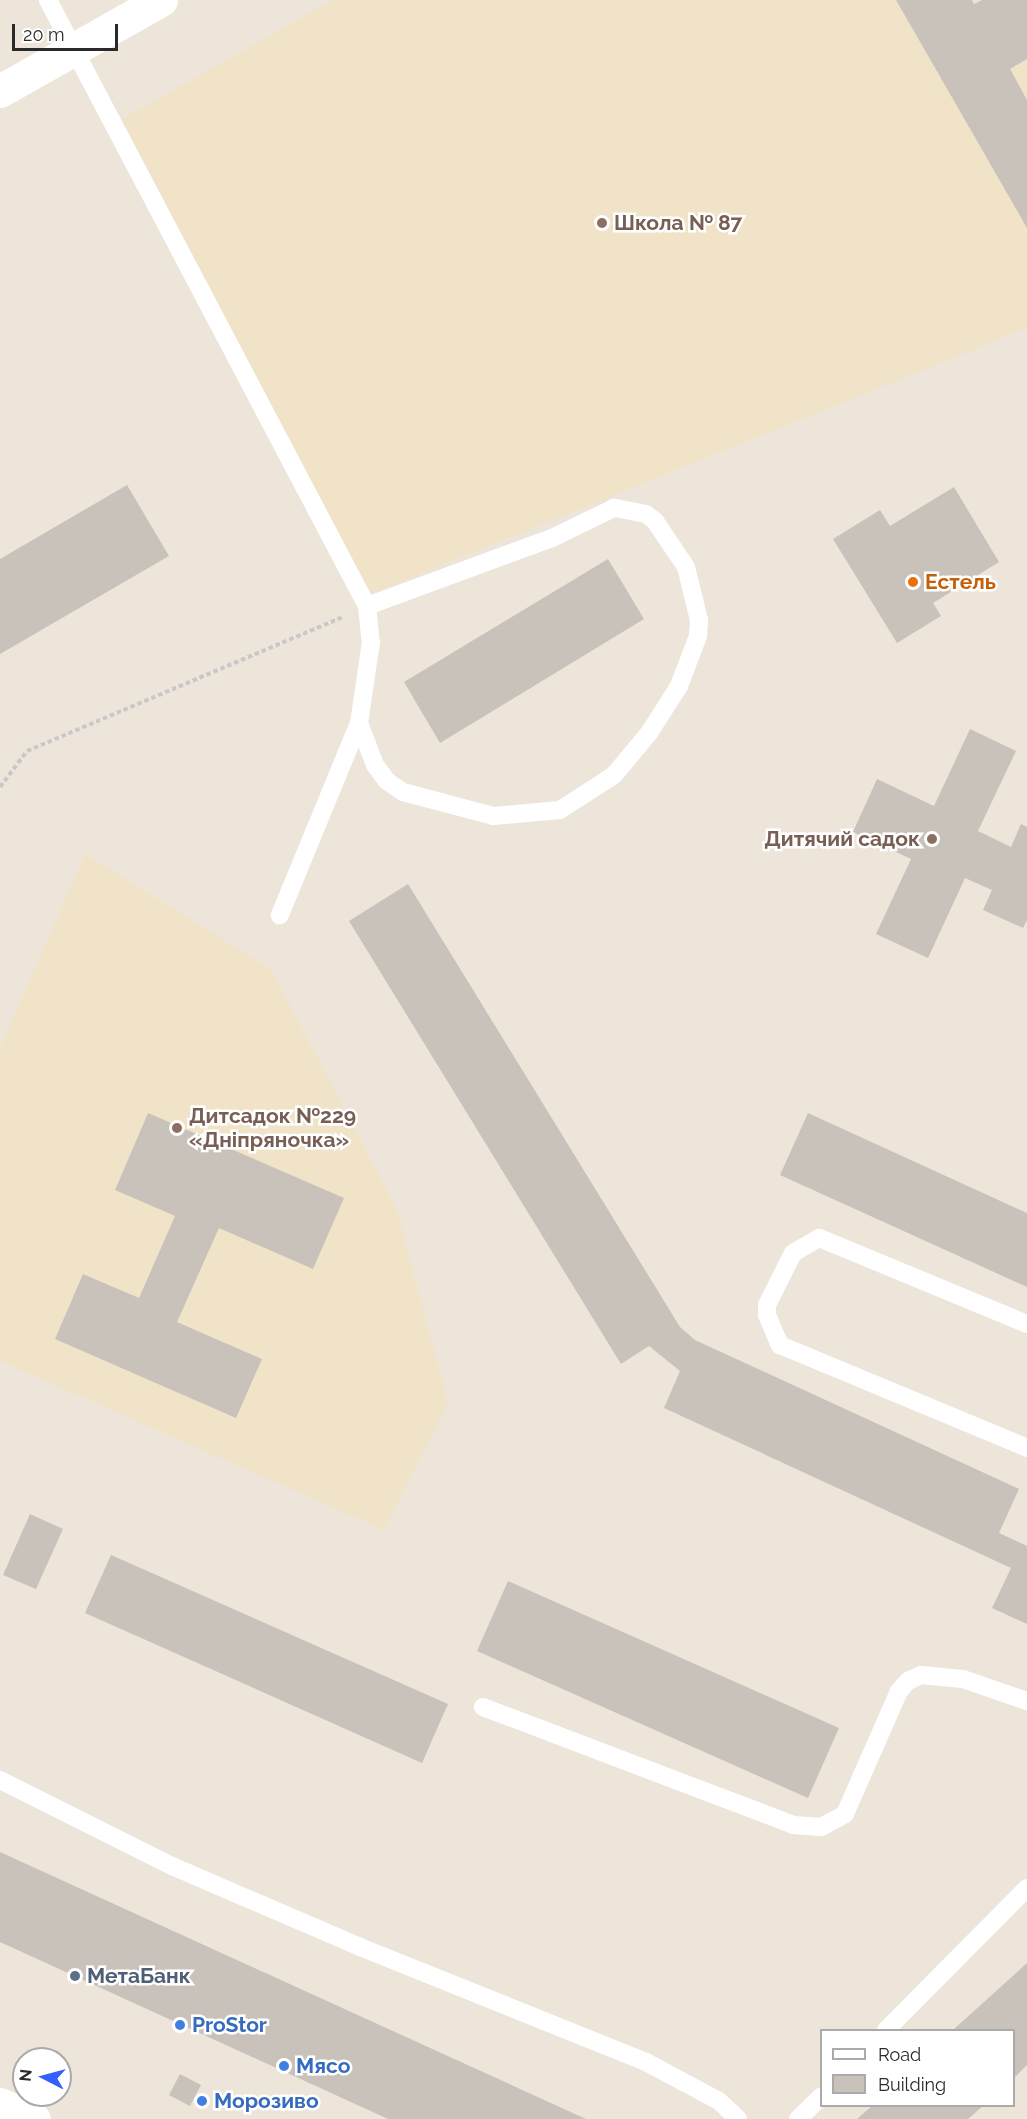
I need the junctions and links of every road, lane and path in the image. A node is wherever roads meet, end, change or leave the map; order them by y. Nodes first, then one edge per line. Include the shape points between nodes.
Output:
1 (48, 0) edge
2 (161, 0) edge
3 (73, 50) junction
4 (0, 91) edge
5 (367, 606) junction
6 (359, 723) junction
7 (0, 787) edge
8 (280, 915) dead end
9 (1027, 1324) edge
10 (1027, 1448) edge
11 (1027, 1701) edge
12 (483, 1707) dead end
13 (0, 1780) edge
14 (1027, 1888) edge
15 (888, 2029) edge
16 (820, 2098) edge
17 (0, 2104) edge
18 (34, 2119) edge
19 (738, 2119) edge
20 (798, 2119) edge

1 - 3 lane
2 - 3 street
3 - 4 street
3 - 5 lane
5 - 6 lane via 371,642
5 - 6 lane via 552,538 614,508 646,514 655,520 686,567 699,620 698,636 679,686 649,733 614,775 560,810 493,816 403,792 387,781 375,765
5 - 7 path via 27,751
6 - 8 lane
9 - 10 lane via 819,1238 793,1253 767,1305 767,1315 780,1345
11 - 12 lane via 963,1679 921,1675 908,1681 898,1690 845,1814 821,1827 793,1825
13 - 19 lane via 172,1866 360,1947 646,2062 719,2101
14 - 15 lane
16 - 20 lane
17 - 18 street

